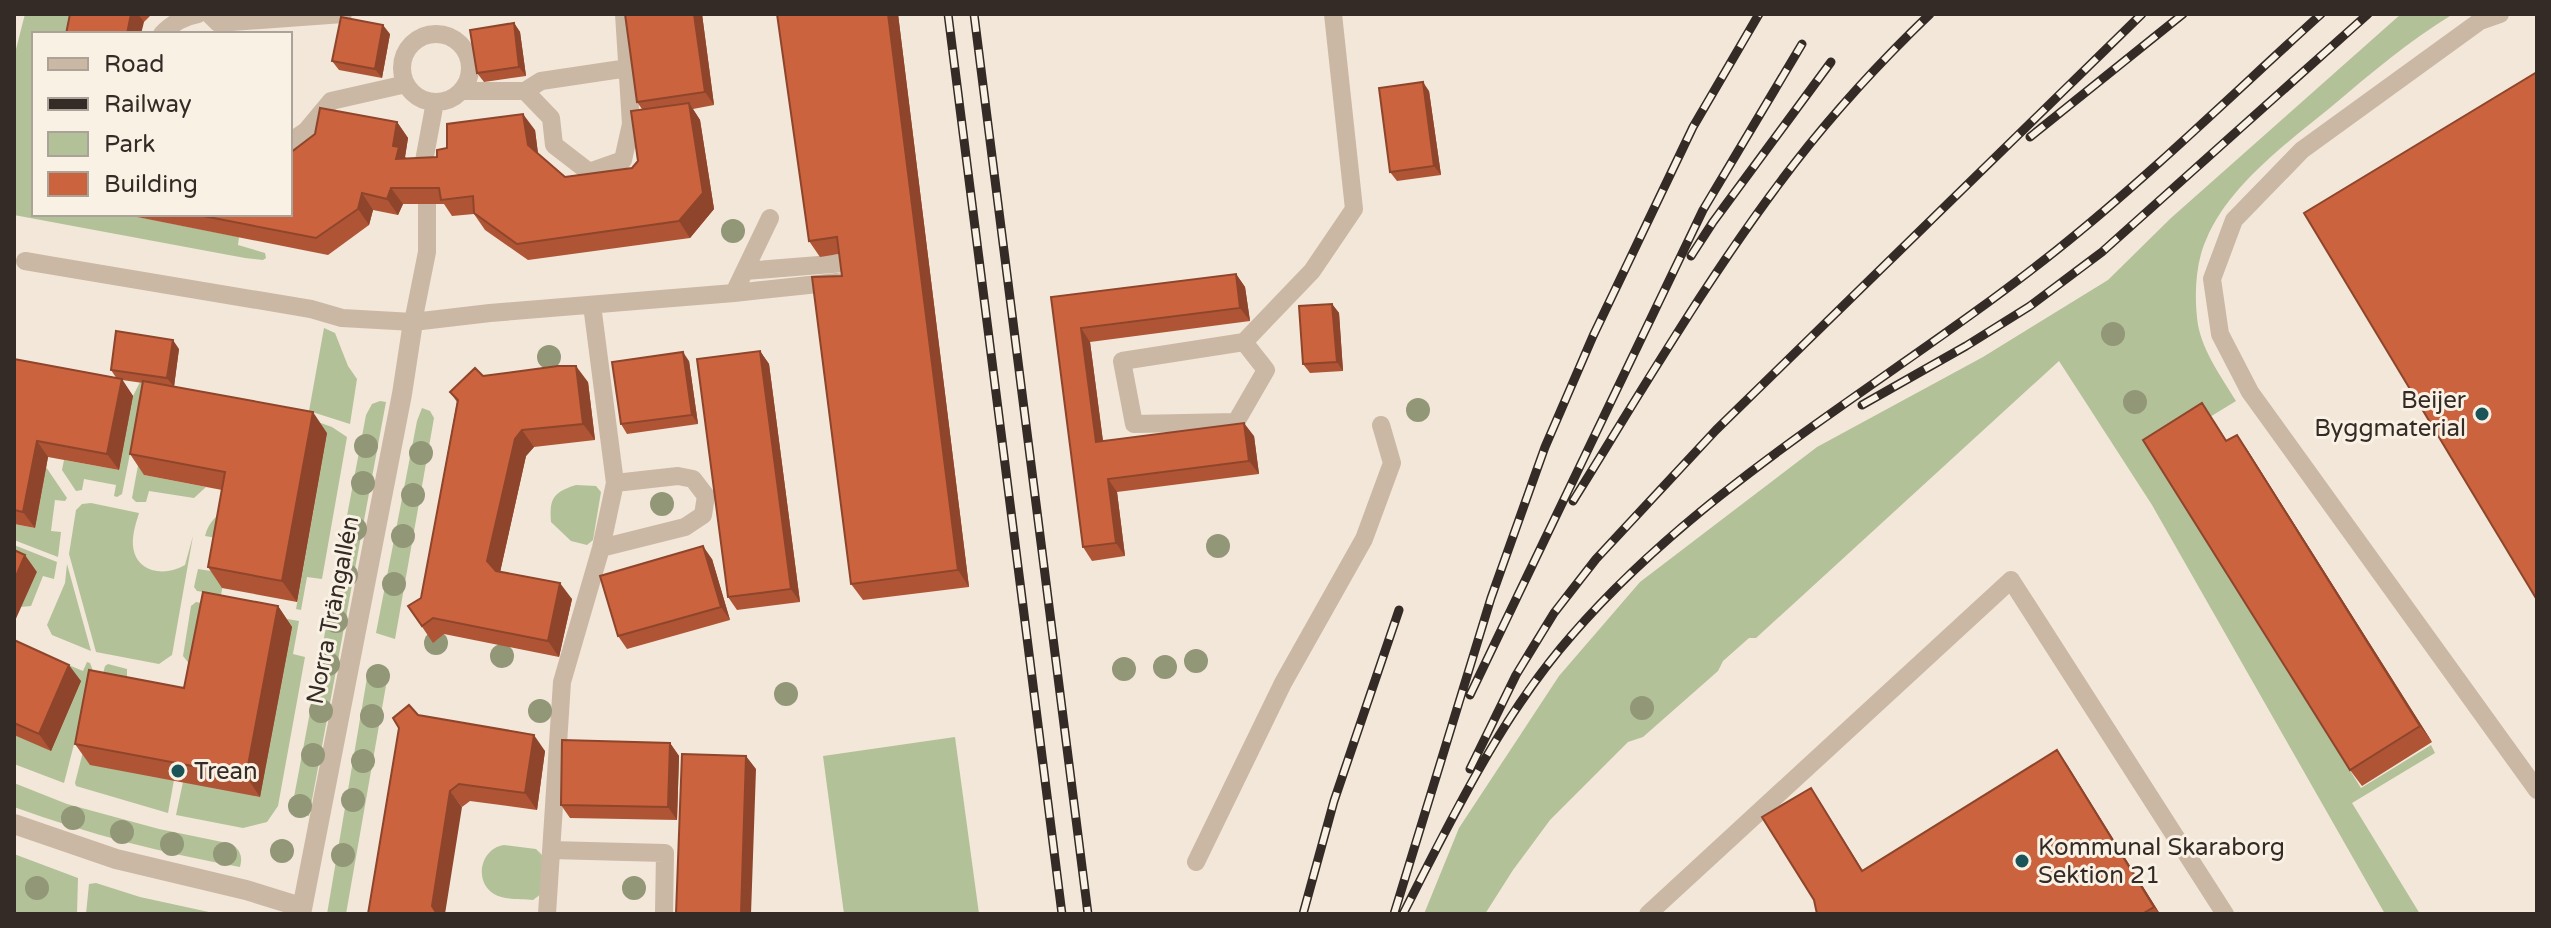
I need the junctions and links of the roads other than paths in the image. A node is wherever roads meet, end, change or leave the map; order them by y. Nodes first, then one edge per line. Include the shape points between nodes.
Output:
1 (198, 14) edge
2 (209, 14) edge
3 (343, 14) edge
4 (624, 14) edge
5 (1333, 14) edge
6 (2500, 14) edge
7 (438, 24) edge
8 (164, 32) edge
9 (628, 68) junction
10 (406, 84) junction
11 (462, 91) junction
12 (525, 91) junction
13 (435, 102) junction
14 (292, 141) edge
15 (425, 175) edge
16 (427, 204) edge
17 (770, 218) dead end
18 (25, 261) dead end
19 (745, 271) junction
20 (734, 293) junction
21 (592, 305) junction
22 (413, 322) junction
23 (1244, 342) junction
24 (1381, 425) dead end
25 (615, 483) junction
26 (601, 548) junction
27 (2537, 790) edge
28 (14, 824) edge
29 (551, 850) junction
30 (1196, 862) dead end
31 (301, 911) edge
32 (547, 914) edge
33 (664, 914) edge
34 (1648, 914) edge
35 (2225, 914) edge

1 - 8 lane
2 - 3 lane via 218,23
4 - 9 lane
5 - 23 lane via 1354,209 1312,271
6 - 27 lane via 2480,21 2302,150 2234,220 2212,279 2220,334 2250,392
7 - 10 lane via 407,49 402,60
7 - 11 lane via 469,54 470,74
9 - 12 lane via 541,81
9 - 12 lane via 631,124 623,160 589,172 554,145 551,118
10 - 13 lane via 413,94
10 - 14 lane via 331,101
11 - 12 lane
11 - 13 lane
13 - 15 lane
16 - 22 lane via 427,252
17 - 19 lane
18 - 22 lane via 342,318
19 - 20 lane
19 - 20 lane via 844,272
20 - 21 lane
21 - 22 lane
21 - 25 lane
22 - 31 street, Norra Trängallén
23 - 23 lane via 1122,361 1134,424 1236,422 1266,370
24 - 30 lane via 1392,463 1364,539 1283,683
25 - 26 lane
25 - 26 lane via 693,479 706,496 703,515 685,527
26 - 29 lane via 562,682
28 - 31 street, Norra Trängallén via 116,859 246,890
29 - 32 lane
29 - 33 lane via 665,853
34 - 35 lane via 2011,580

